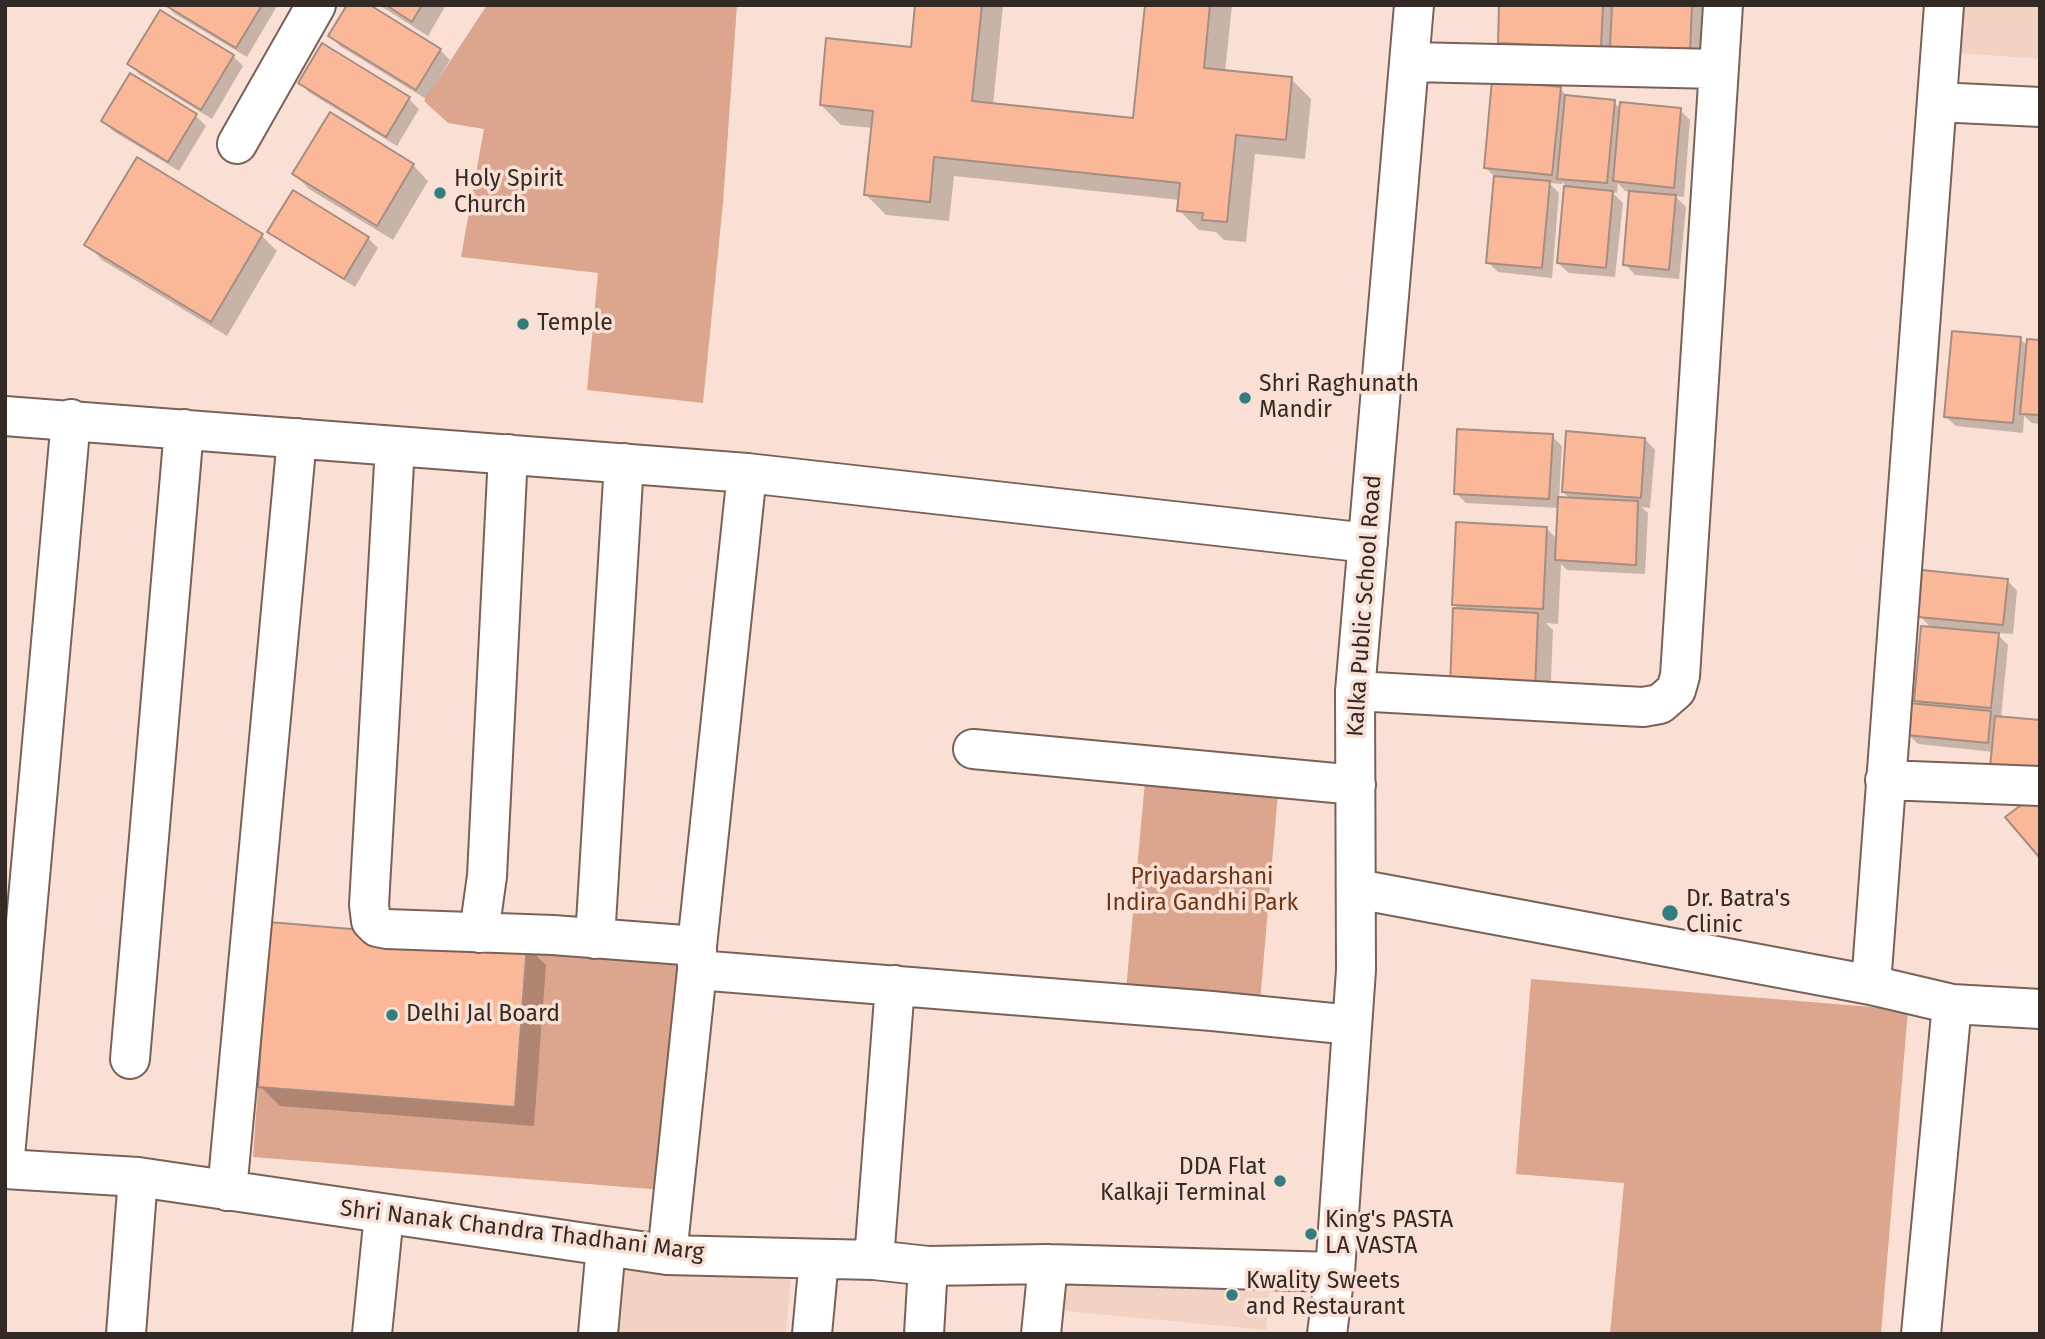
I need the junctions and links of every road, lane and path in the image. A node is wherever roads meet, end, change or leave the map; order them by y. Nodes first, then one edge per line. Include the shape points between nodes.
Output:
1 (316, 5) edge
2 (1414, 5) edge
3 (1723, 5) edge
4 (1944, 5) edge
5 (1409, 62) junction
6 (1718, 68) junction
7 (1937, 102) junction
8 (2040, 107) edge
9 (237, 144) dead end
10 (5, 416) edge
11 (71, 419) junction
12 (184, 429) junction
13 (297, 438) junction
14 (395, 446) junction
15 (508, 454) junction
16 (624, 463) junction
17 (747, 473) junction
18 (1368, 543) junction
19 (1355, 691) junction
20 (973, 749) dead end
21 (1885, 780) junction
22 (1356, 785) junction
23 (2040, 786) edge
24 (1357, 889) junction
25 (479, 933) junction
26 (595, 939) junction
27 (697, 958) junction
28 (895, 985) junction
29 (1871, 985) junction
30 (1952, 1004) junction
31 (2040, 1009) edge
32 (1352, 1025) junction
33 (130, 1059) dead end
34 (5, 1156) edge
35 (5, 1169) edge
36 (138, 1177) junction
37 (227, 1191) junction
38 (384, 1214) junction
39 (606, 1246) junction
40 (667, 1255) junction
41 (819, 1259) junction
42 (874, 1260) junction
43 (1048, 1264) junction
44 (928, 1266) junction
45 (1335, 1272) junction
46 (126, 1334) edge
47 (372, 1334) edge
48 (598, 1334) edge
49 (812, 1334) edge
50 (924, 1334) edge
51 (1041, 1334) edge
52 (1327, 1334) edge
53 (1921, 1334) edge

1 - 9 street
2 - 5 street, Kalka Public School Road
3 - 6 street
4 - 7 street
5 - 6 street
5 - 18 street, Kalka Public School Road
6 - 19 street via 1676,691 1660,704 1643,707
7 - 8 street
7 - 21 street
10 - 11 street
11 - 12 street
11 - 34 street
12 - 13 street
12 - 33 street
13 - 14 street
13 - 37 street
14 - 15 street
14 - 25 street via 371,920 387,929
15 - 16 street
15 - 25 street via 487,876
16 - 17 street
16 - 26 street
17 - 18 street
17 - 27 street
18 - 19 street, Kalka Public School Road
19 - 22 street, Kalka Public School Road
20 - 22 street
21 - 23 street
21 - 29 street
22 - 24 street, Kalka Public School Road
24 - 29 street
24 - 32 street, Kalka Public School Road
25 - 26 street
26 - 27 street
27 - 28 street
27 - 40 street
28 - 32 street
28 - 42 street
29 - 30 street
30 - 31 street
30 - 53 street
32 - 45 street, Kalka Public School Road
35 - 36 street, Shri Nanak Chandra Thadhani Marg
36 - 37 street, Shri Nanak Chandra Thadhani Marg
36 - 46 street
37 - 38 street, Shri Nanak Chandra Thadhani Marg
38 - 39 street, Shri Nanak Chandra Thadhani Marg
38 - 47 street
39 - 40 street, Shri Nanak Chandra Thadhani Marg
39 - 48 street
40 - 41 street, Shri Nanak Chandra Thadhani Marg
41 - 42 street, Shri Nanak Chandra Thadhani Marg
41 - 49 street
42 - 44 street, Shri Nanak Chandra Thadhani Marg
43 - 44 street, Shri Nanak Chandra Thadhani Marg
43 - 45 street, Shri Nanak Chandra Thadhani Marg
43 - 51 street
44 - 50 street
45 - 52 street, Kalka Public School Road

